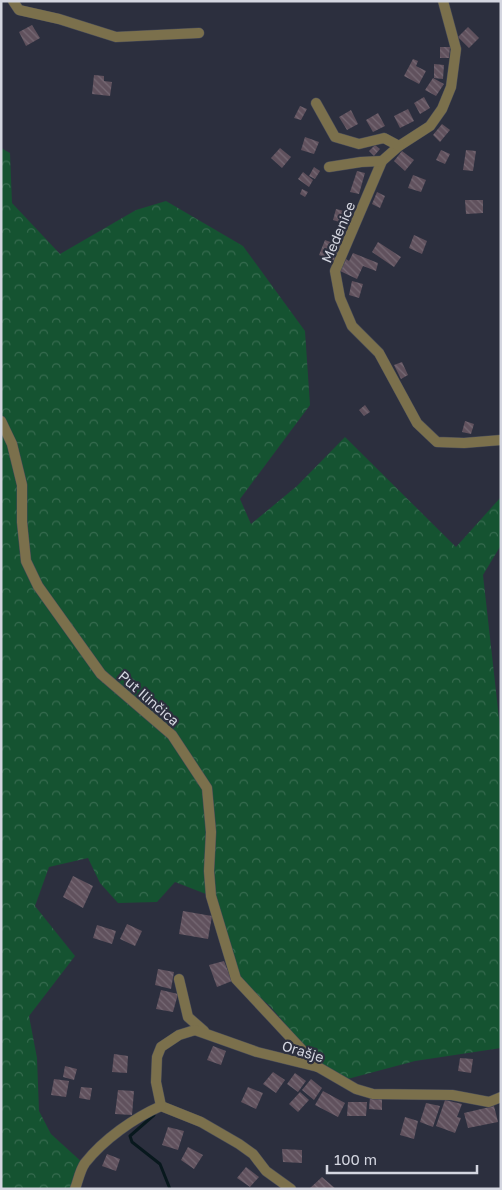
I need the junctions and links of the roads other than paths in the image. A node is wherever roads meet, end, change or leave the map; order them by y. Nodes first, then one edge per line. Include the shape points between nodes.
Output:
1 (13, 1) edge
2 (443, 1) edge
3 (198, 33) dead end
4 (316, 103) dead end
5 (398, 146) junction
6 (382, 161) junction
7 (329, 167) dead end
8 (1, 422) edge
9 (501, 440) edge
10 (179, 979) dead end
11 (206, 1033) junction
12 (318, 1067) junction
13 (501, 1097) edge
14 (161, 1106) junction
15 (76, 1189) edge
16 (291, 1189) edge

1 - 3 street via 18,10 116,37
2 - 5 street, Medenice via 456,48 451,87 442,109 430,126
4 - 5 street via 336,137 359,144 384,138
5 - 6 street, Medenice
6 - 7 street
6 - 9 street, Medenice via 335,272 340,298 352,326 379,353 417,423 437,442
8 - 12 street, Put Ilinčica via 12,444 22,485 26,561 38,586 101,674 172,735 207,788 211,896 236,978
10 - 11 street via 188,1016
11 - 12 street, Orašje via 257,1052
11 - 14 street, Orašje via 194,1030 178,1034 161,1047 157,1057 156,1082
12 - 13 street, Orašje via 356,1089 373,1094 452,1095 489,1102
14 - 15 street via 138,1116 98,1149 84,1164
14 - 16 street via 231,1138

